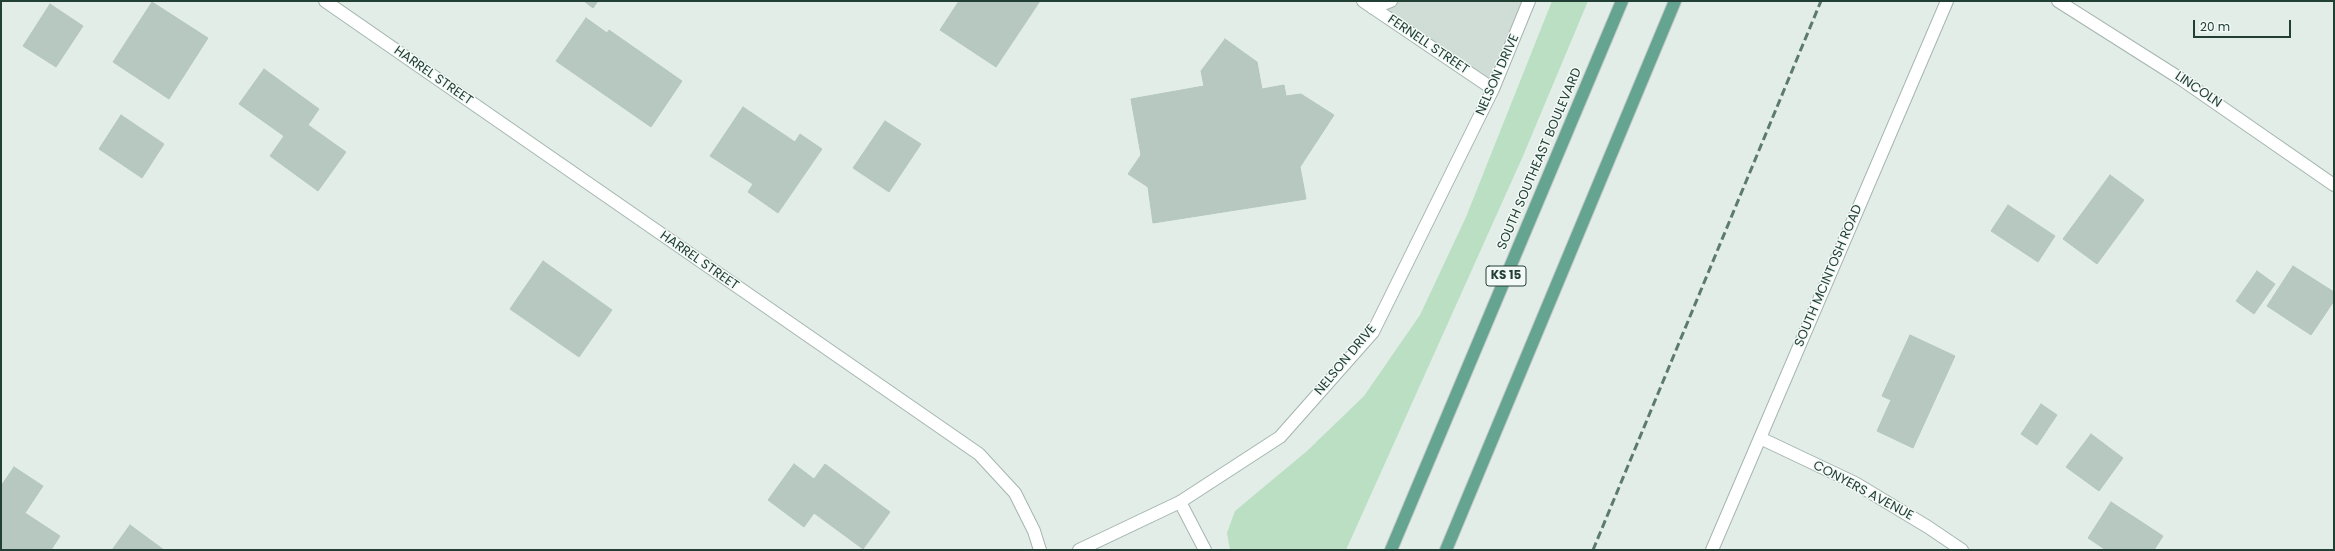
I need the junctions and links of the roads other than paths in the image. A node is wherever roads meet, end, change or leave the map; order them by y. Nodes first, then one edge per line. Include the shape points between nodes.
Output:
1 (325, 1) edge
2 (1391, 1) edge
3 (1529, 1) edge
4 (1622, 1) edge
5 (1675, 1) edge
6 (1947, 1) edge
7 (2058, 1) edge
8 (1368, 4) edge
9 (1493, 90) junction
10 (2334, 185) edge
11 (1760, 438) junction
12 (1180, 502) junction
13 (1040, 550) edge
14 (1079, 550) edge
15 (1205, 550) edge
16 (1391, 550) edge
17 (1446, 550) edge
18 (1712, 550) edge
19 (1962, 550) edge

1 - 13 street, HARREL STREET via 979,454 1015,493 1034,531
2 - 8 street
3 - 9 street, NELSON DRIVE
4 - 16 main road, SOUTH SOUTHEAST BOULEVARD / KS 15
5 - 17 main road
6 - 11 street, SOUTH MCINTOSH ROAD
7 - 10 street, LINCOLN via 2181,79
8 - 9 street, FERNELL STREET
9 - 12 street, NELSON DRIVE via 1373,332 1280,437
11 - 18 street, SOUTH MCINTOSH ROAD
11 - 19 street, CONYERS AVENUE via 1855,483
12 - 14 street, NELSON DRIVE
12 - 15 street

